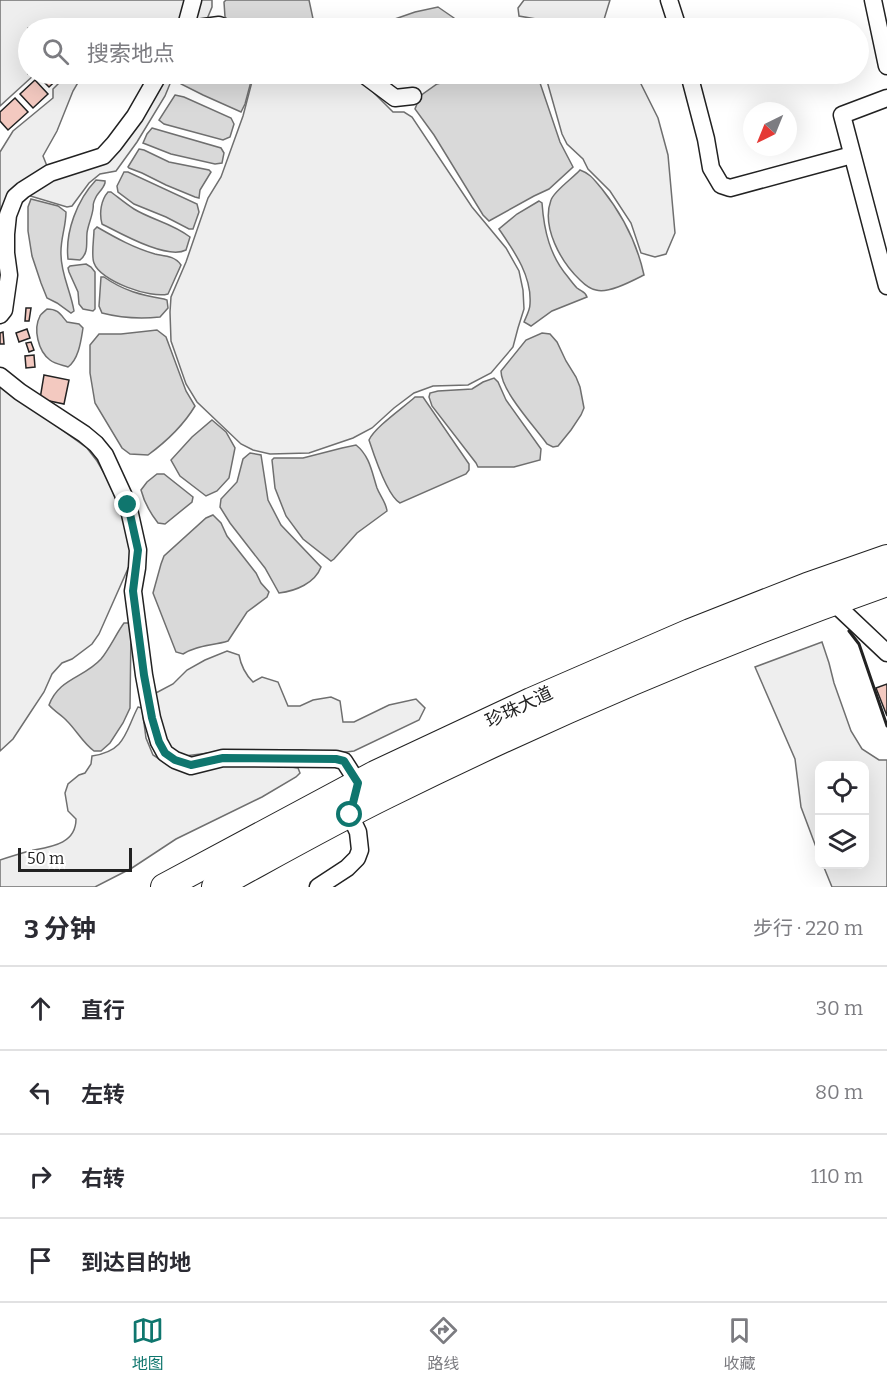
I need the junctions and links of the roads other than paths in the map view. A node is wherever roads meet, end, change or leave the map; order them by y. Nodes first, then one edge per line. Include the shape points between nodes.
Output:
1 (193, 0) edge
2 (669, 0) edge
3 (873, 0) edge
4 (188, 18) edge
5 (675, 18) edge
6 (887, 66) edge
7 (153, 84) edge
8 (376, 84) edge
9 (692, 84) edge
10 (413, 96) dead end
11 (887, 98) edge
12 (852, 155) junction
13 (887, 286) edge
14 (0, 315) edge
15 (0, 376) edge
16 (887, 558) edge
17 (887, 583) edge
18 (833, 602) junction
19 (887, 653) edge
20 (358, 783) junction
21 (350, 815) junction
22 (164, 887) edge
23 (215, 887) edge
24 (318, 887) edge

1 - 4 street
2 - 5 street
3 - 6 street
7 - 14 street via 135,116 103,156 50,173 15,197 8,215 9,275
8 - 10 street via 395,98
9 - 12 street via 711,168 721,185 730,188
11 - 12 street via 842,115
12 - 13 street
15 - 20 street via 96,444 128,505 138,550 133,591 144,675 152,718 165,753 191,765 223,758 336,759 344,761
16 - 20 highway, 珍珠大道 via 690,632 531,701
17 - 18 highway, 珍珠大道
18 - 19 street
18 - 21 highway, 珍珠大道 via 551,718
20 - 21 street
20 - 22 highway, 珍珠大道
21 - 23 highway, 珍珠大道
21 - 24 street via 358,832 357,858

